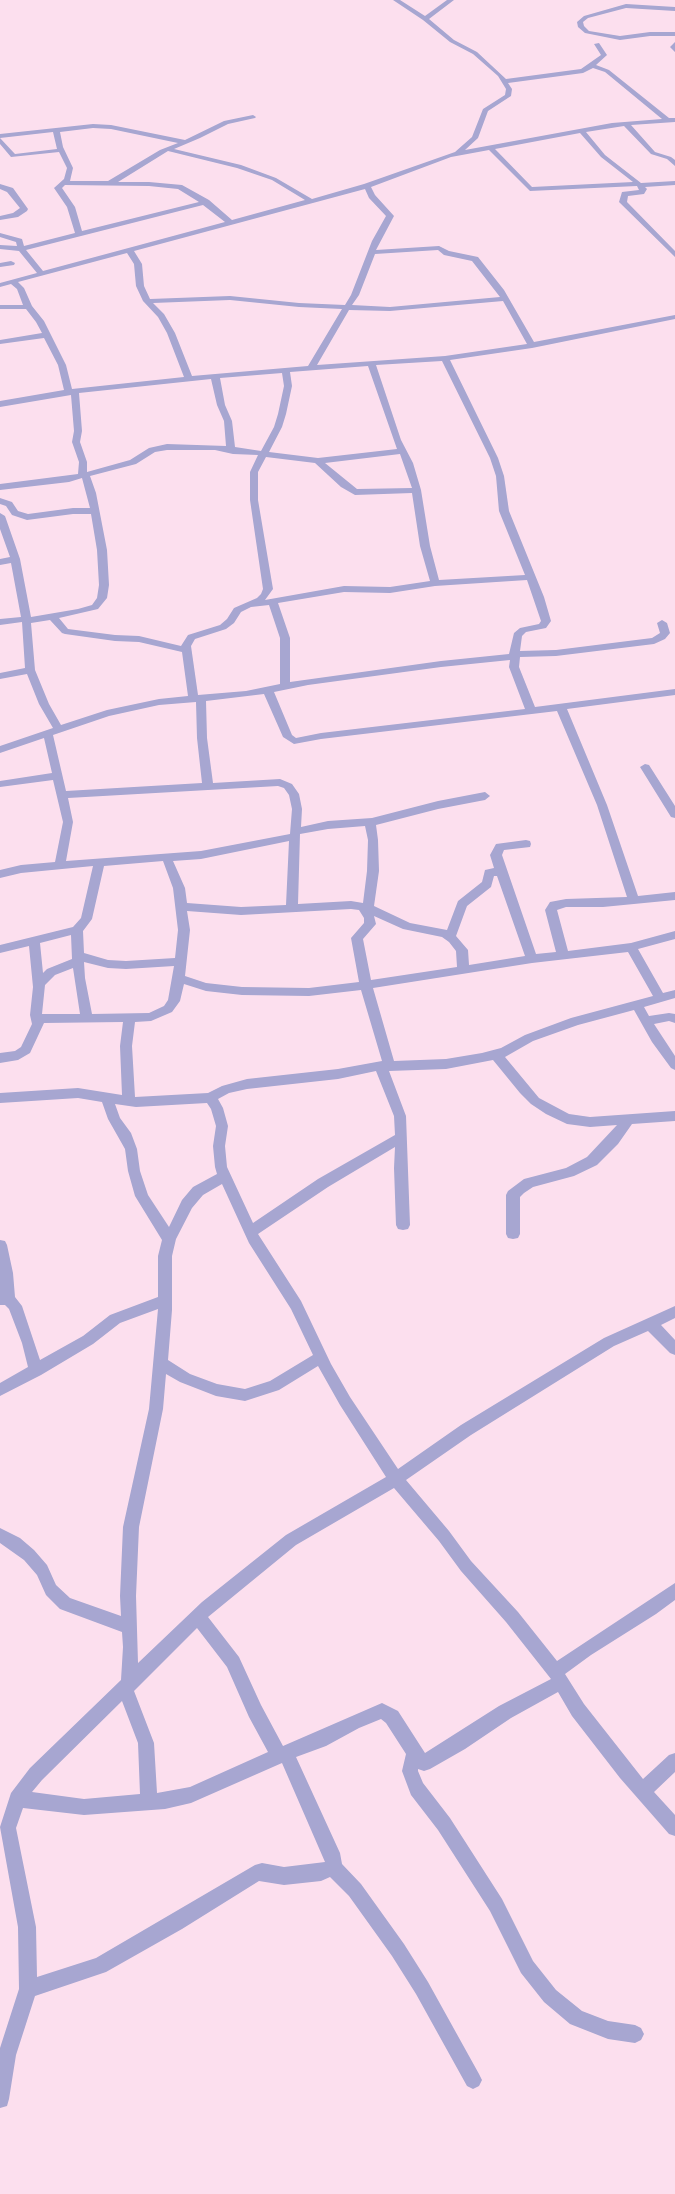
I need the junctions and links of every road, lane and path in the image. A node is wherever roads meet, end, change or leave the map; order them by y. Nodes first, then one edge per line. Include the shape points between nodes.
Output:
1 (396, 0) edge
2 (451, 0) edge
3 (664, 0) edge
4 (675, 8) edge
5 (425, 19) junction
6 (675, 34) edge
7 (597, 44) dead end
8 (675, 44) edge
9 (675, 50) edge
10 (592, 66) junction
11 (505, 81) junction
12 (253, 117) dead end
13 (671, 120) edge
14 (626, 124) junction
15 (56, 131) junction
16 (582, 131) junction
17 (0, 136) edge
18 (0, 140) edge
19 (185, 142) junction
20 (3, 148) edge
21 (491, 148) junction
22 (167, 149) junction
23 (62, 150) junction
24 (456, 153) junction
25 (675, 164) edge
26 (65, 183) junction
27 (109, 184) junction
28 (675, 184) edge
29 (639, 185) junction
30 (0, 186) edge
31 (367, 186) junction
32 (311, 201) junction
33 (206, 202) junction
34 (0, 218) edge
35 (231, 223) junction
36 (79, 233) junction
37 (0, 235) edge
38 (675, 242) edge
39 (663, 244) junction
40 (0, 247) edge
41 (21, 249) junction
42 (130, 250) junction
43 (372, 252) junction
44 (675, 255) edge
45 (11, 263) dead end
46 (0, 265) edge
47 (42, 274) junction
48 (13, 282) junction
49 (0, 285) edge
50 (504, 299) junction
51 (147, 300) junction
52 (0, 306) edge
53 (346, 306) junction
54 (28, 307) junction
55 (675, 317) edge
56 (46, 335) junction
57 (0, 342) edge
58 (532, 346) junction
59 (445, 358) junction
60 (371, 363) junction
61 (311, 368) junction
62 (286, 370) junction
63 (214, 376) junction
64 (189, 379) junction
65 (72, 392) junction
66 (0, 404) edge
67 (233, 451) junction
68 (401, 451) junction
69 (263, 455) junction
70 (318, 461) junction
71 (84, 475) junction
72 (0, 487) edge
73 (417, 490) junction
74 (0, 501) edge
75 (95, 511) junction
76 (0, 516) edge
77 (15, 560) junction
78 (0, 562) edge
79 (531, 578) junction
80 (435, 583) junction
81 (272, 602) junction
82 (244, 606) junction
83 (53, 617) junction
84 (26, 620) junction
85 (0, 622) edge
86 (662, 623) dead end
87 (186, 650) junction
88 (514, 656) junction
89 (30, 670) junction
90 (0, 676) edge
91 (285, 687) junction
92 (268, 690) junction
93 (675, 692) edge
94 (197, 698) junction
95 (561, 707) junction
96 (531, 710) junction
97 (59, 730) junction
98 (48, 734) junction
99 (0, 750) edge
100 (645, 767) dead end
101 (58, 776) junction
102 (0, 784) edge
103 (208, 786) junction
104 (63, 795) junction
105 (485, 796) dead end
106 (675, 814) edge
107 (370, 822) junction
108 (296, 834) junction
109 (526, 844) dead end
110 (166, 856) junction
111 (100, 861) junction
112 (60, 865) junction
113 (501, 871) junction
114 (0, 874) edge
115 (675, 896) edge
116 (634, 900) junction
117 (182, 907) junction
118 (292, 908) junction
119 (368, 911) junction
120 (76, 930) junction
121 (675, 934) edge
122 (450, 937) junction
123 (34, 941) junction
124 (631, 947) junction
125 (0, 949) edge
126 (563, 955) junction
127 (78, 958) junction
128 (532, 958) junction
129 (179, 962) junction
130 (463, 971) junction
131 (178, 978) junction
132 (39, 984) junction
133 (366, 985) junction
134 (675, 994) edge
135 (661, 999) junction
136 (636, 1005) junction
137 (87, 1018) junction
138 (130, 1018) junction
139 (36, 1019) junction
140 (675, 1019) edge
141 (646, 1021) junction
142 (496, 1054) junction
143 (0, 1058) edge
144 (675, 1065) edge
145 (385, 1067) junction
146 (107, 1096) junction
147 (0, 1098) edge
148 (210, 1098) junction
149 (129, 1101) junction
150 (675, 1116) edge
151 (628, 1120) junction
152 (402, 1137) junction
153 (225, 1176) junction
154 (403, 1225) dead end
155 (251, 1232) junction
156 (512, 1234) dead end
157 (169, 1239) junction
158 (0, 1245) edge
159 (4, 1299) edge
160 (165, 1300) junction
161 (675, 1312) edge
162 (650, 1323) junction
163 (675, 1349) edge
164 (321, 1358) junction
165 (161, 1364) junction
166 (36, 1371) junction
167 (0, 1390) edge
168 (396, 1480) junction
169 (0, 1535) edge
170 (675, 1590) edge
171 (198, 1617) junction
172 (130, 1628) junction
173 (558, 1677) junction
174 (127, 1687) junction
175 (415, 1753) junction
176 (282, 1754) junction
177 (675, 1761) edge
178 (643, 1791) junction
179 (149, 1802) junction
180 (10, 1810) edge
181 (675, 1828) edge
182 (333, 1867) junction
183 (28, 1989) junction
184 (635, 2034) dead end
185 (473, 2080) dead end
186 (0, 2099) edge

1 - 5 street
2 - 5 street
3 - 4 street
4 - 6 street via 626,6 586,17 580,22 587,32 620,38
5 - 11 street via 475,53
7 - 10 street via 604,53
8 - 9 street
10 - 11 street via 578,73
10 - 13 street via 607,71
11 - 24 street via 510,89 508,96 485,110 475,138
12 - 19 street via 226,122
13 - 14 street
14 - 16 street
14 - 25 street via 653,153 669,158
15 - 17 street
15 - 19 street via 86,126 111,127
15 - 23 street
16 - 21 street
16 - 29 street via 603,156
18 - 20 street
19 - 22 street
20 - 23 street via 13,156
21 - 24 street
21 - 29 street via 530,189
22 - 27 street
22 - 32 street via 274,178
23 - 26 street via 70,168
24 - 31 street
26 - 27 street
26 - 36 street via 58,188 71,208
27 - 33 street via 179,187
28 - 29 street
29 - 39 street via 644,191 625,194 623,202
30 - 34 street via 10,190 24,209
31 - 32 street
31 - 43 street via 390,216
32 - 35 street
33 - 35 street
33 - 36 street
35 - 42 street
36 - 41 street
37 - 41 street via 19,241
38 - 39 street
39 - 44 street
40 - 41 street
41 - 47 street
42 - 47 street
42 - 51 street via 138,264 140,286
43 - 50 street via 436,248 471,257
43 - 53 street via 355,295
45 - 46 street
47 - 48 street
48 - 49 street
48 - 54 street via 20,288
50 - 53 street via 390,309
50 - 58 street
51 - 53 street via 230,298
51 - 64 street via 171,333
52 - 54 street
53 - 61 street
54 - 56 street via 40,321
55 - 58 street
56 - 57 street
56 - 65 street
58 - 59 street
59 - 60 street
59 - 79 street via 494,458 500,476 504,511
60 - 61 street
60 - 68 street
61 - 62 street
62 - 63 street
62 - 69 street via 288,386 282,414
63 - 64 street
63 - 67 street via 228,421
64 - 65 street
65 - 66 street
65 - 71 street via 78,431 76,442
67 - 69 street
67 - 71 street via 206,447 160,448 134,462
68 - 70 street
68 - 73 street
69 - 70 street
69 - 82 street via 254,467 253,489 268,589 260,600
70 - 73 street via 355,492
71 - 72 street
71 - 75 street
73 - 80 street via 425,546
74 - 75 street via 27,517
75 - 83 street via 102,559 102,598 95,607
76 - 77 street
77 - 78 street
77 - 84 street
79 - 80 street
79 - 88 street via 546,621 542,626 518,633
80 - 81 street via 390,590 338,590
81 - 82 street
81 - 91 street via 285,638
82 - 87 street via 236,610 231,621 223,626 190,638
83 - 84 street
83 - 87 street via 65,631 139,639
84 - 85 street
84 - 89 street
86 - 88 street via 665,633 654,641
87 - 94 street
88 - 91 street
88 - 96 street via 514,667
89 - 90 street
89 - 97 street
91 - 92 street
92 - 94 street
92 - 96 street via 288,737 294,741
93 - 95 street
94 - 97 street via 107,713
94 - 103 street
95 - 96 street
95 - 116 street via 602,805
97 - 98 street
98 - 99 street
98 - 101 street
100 - 106 street
101 - 102 street
101 - 104 street
103 - 104 street
103 - 108 street via 280,782 288,786 294,794 297,809
104 - 112 street via 68,822
105 - 107 street via 438,804
107 - 108 street via 328,825
107 - 119 street via 373,871
108 - 110 street via 228,851
108 - 118 street
109 - 113 street via 500,847 496,855
110 - 111 street
110 - 117 street via 179,888
111 - 112 street
111 - 120 street via 86,920
112 - 114 street
113 - 122 street via 489,873 487,884 462,904
113 - 128 street
115 - 116 street
116 - 126 street via 554,905 551,910
117 - 118 street
117 - 129 street via 184,930
118 - 119 street via 351,905
119 - 122 street via 407,926
119 - 133 street via 370,924 357,938
120 - 123 street
120 - 127 street
121 - 124 street
122 - 130 street via 462,950
123 - 125 street
123 - 132 street
124 - 126 street
124 - 135 street
126 - 128 street
127 - 129 street via 126,966
127 - 132 street via 51,972
127 - 137 street
128 - 130 street
129 - 131 street
130 - 133 street
131 - 133 street via 242,991 308,992
131 - 138 street via 174,1001 168,1009 151,1017
132 - 139 street
133 - 145 street
134 - 135 street
135 - 136 street
136 - 141 street
136 - 142 street via 575,1021
137 - 138 street
137 - 139 street
138 - 149 street via 126,1046
139 - 143 street via 38,1024 26,1050
140 - 141 street
141 - 144 street
142 - 145 street via 446,1064
142 - 151 street via 524,1090 550,1111 567,1119 590,1122
145 - 148 street via 247,1084 226,1089
145 - 152 street via 400,1116
146 - 147 street via 78,1093
146 - 149 street
146 - 157 street via 114,1119 131,1150 142,1196
148 - 149 street
148 - 153 street via 222,1126 221,1166
150 - 151 street
151 - 156 street via 592,1161 519,1189 513,1195
152 - 154 street
152 - 155 street via 323,1183
153 - 155 street
153 - 157 street via 198,1191
155 - 164 street via 296,1305
157 - 160 street via 165,1256
158 - 159 street via 6,1273
159 - 166 street via 15,1306
160 - 165 street
160 - 166 street via 115,1319 88,1340
161 - 162 street
162 - 163 street
162 - 168 street via 609,1342 466,1430
164 - 165 street via 274,1386 245,1395 216,1390
164 - 168 street
165 - 172 street via 156,1409 132,1527 128,1596
166 - 167 street
168 - 171 street via 291,1540
168 - 173 street via 512,1617
169 - 172 street via 15,1542 29,1555 64,1604
170 - 173 street via 585,1650
171 - 174 street
171 - 176 street via 233,1662 255,1710
172 - 174 street
173 - 175 street via 429,1761 420,1761
173 - 178 street via 578,1710
174 - 179 street via 146,1742
174 - 180 street via 36,1774
175 - 176 street via 392,1718 382,1712
175 - 184 street via 410,1771 417,1789 444,1824 496,1905 528,1967 550,1996 576,2018 608,2030
176 - 179 street via 191,1795
176 - 182 street via 334,1860
177 - 178 street
178 - 181 street
179 - 180 street
180 - 183 street via 8,1828 27,1927
182 - 183 street via 321,1872 284,1876 262,1872 254,1874 100,1966
182 - 185 street via 355,1890 398,1950
183 - 186 street via 7,2055

